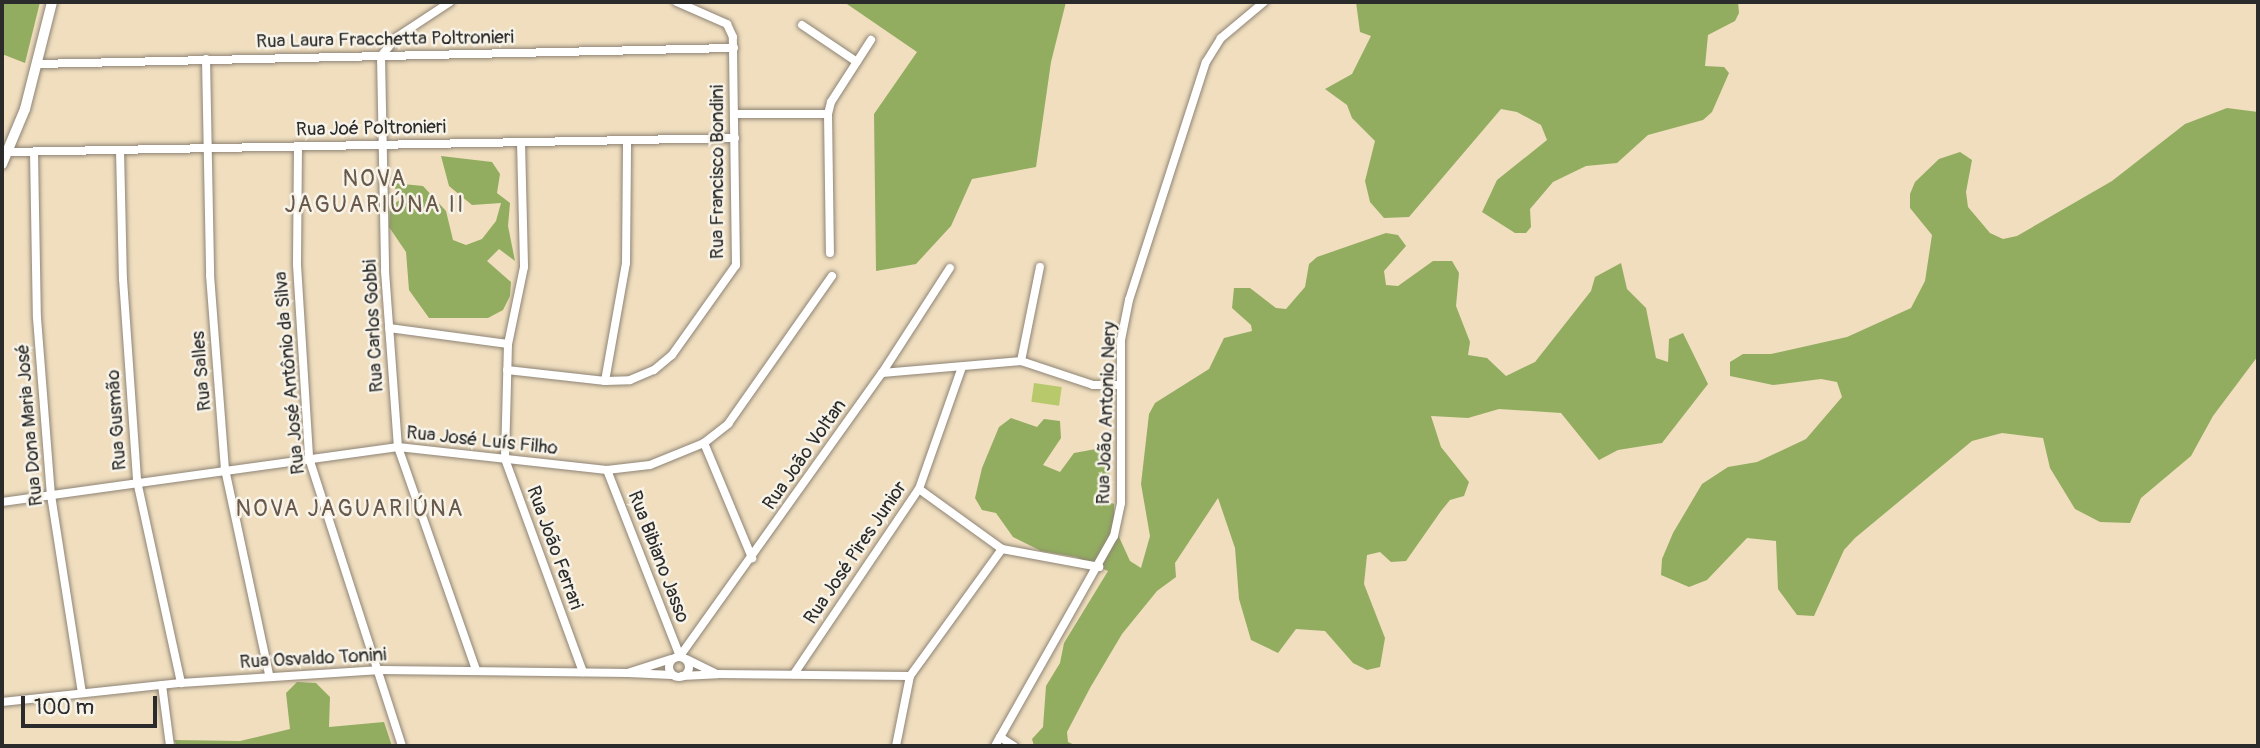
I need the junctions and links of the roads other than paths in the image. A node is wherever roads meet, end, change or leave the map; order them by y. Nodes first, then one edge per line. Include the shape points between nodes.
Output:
1 (52, 2) edge
2 (450, 2) edge
3 (677, 2) edge
4 (1264, 2) edge
5 (802, 26) dead end
6 (871, 40) dead end
7 (734, 48) junction
8 (381, 56) junction
9 (206, 59) junction
10 (857, 62) junction
11 (37, 64) junction
12 (735, 114) junction
13 (828, 114) junction
14 (735, 138) junction
15 (627, 140) junction
16 (521, 142) junction
17 (384, 145) junction
18 (298, 146) junction
19 (207, 148) junction
20 (120, 150) junction
21 (8, 152) junction
22 (34, 152) junction
23 (2, 164) edge
24 (830, 253) dead end
25 (1040, 267) dead end
26 (950, 268) dead end
27 (832, 276) dead end
28 (389, 328) junction
29 (508, 344) junction
30 (1021, 361) junction
31 (962, 367) junction
32 (507, 370) junction
33 (882, 373) junction
34 (605, 381) junction
35 (1120, 385) junction
36 (704, 443) junction
37 (398, 447) junction
38 (309, 458) junction
39 (505, 459) junction
40 (225, 469) junction
41 (607, 470) junction
42 (137, 481) junction
43 (919, 489) junction
44 (51, 495) junction
45 (2, 502) edge
46 (1002, 549) junction
47 (752, 558) junction
48 (1099, 567) junction
49 (679, 658) junction
50 (381, 670) junction
51 (476, 670) junction
52 (583, 672) junction
53 (628, 673) junction
54 (717, 674) junction
55 (794, 674) junction
56 (269, 675) junction
57 (672, 675) junction
58 (682, 676) junction
59 (910, 676) junction
60 (181, 683) junction
61 (162, 685) junction
62 (82, 693) junction
63 (2, 702) edge
64 (1000, 737) junction
65 (170, 746) edge
66 (402, 746) edge
67 (896, 746) edge
68 (995, 746) edge
69 (1014, 746) edge

1 - 11 street
2 - 8 street via 397,37
3 - 7 street via 727,24
4 - 35 street, Rua João Antonio Nery via 1221,38 1206,62 1129,300
5 - 10 street
6 - 10 street
7 - 8 street, Rua Laura Fracchetta Poltronieri
7 - 12 street, Rua Francisco Bondini
8 - 9 street, Rua Laura Fracchetta Poltronieri
8 - 17 street, Rua Carlos Gobbi
9 - 11 street, Rua Laura Fracchetta Poltronieri
9 - 19 street, Rua Salles
10 - 13 street
11 - 21 street
12 - 13 street
12 - 14 street, Rua Francisco Bondini
13 - 24 street
14 - 15 street, Rua Joé Poltronieri
14 - 34 street, Rua Francisco Bondini via 736,265 672,355 642,375
15 - 16 street, Rua Joé Poltronieri
15 - 34 street via 626,263
16 - 17 street, Rua Joé Poltronieri
16 - 29 street, Rua João Ferrari via 524,267
17 - 18 street, Rua Joé Poltronieri
17 - 28 street, Rua Carlos Gobbi
18 - 19 street, Rua Joé Poltronieri
18 - 38 street, Rua José Antônio da Silva via 297,265
19 - 20 street, Rua Joé Poltronieri
19 - 40 street, Rua Salles via 210,275
20 - 22 street, Rua Joé Poltronieri
20 - 42 street, Rua Gusmão via 123,278
21 - 22 street, Rua Joé Poltronieri
21 - 23 street
22 - 44 street, Rua Dona Maria José via 37,318
25 - 30 street
26 - 33 street, Rua João Voltan
27 - 36 street, Rua José Luís Filho via 746,403
28 - 29 street
28 - 37 street, Rua Carlos Gobbi
29 - 32 street, Rua João Ferrari
30 - 31 street
30 - 35 street via 1093,385
31 - 33 street
31 - 43 street, Rua José Pires Junior
32 - 34 street, Rua Francisco Bondini
32 - 39 street, Rua João Ferrari
33 - 47 street, Rua João Voltan
35 - 48 street, Rua João Antonio Nery via 1121,503 1114,536
36 - 41 street, Rua José Luís Filho via 650,465
36 - 47 street
37 - 38 street, Rua José Luís Filho
37 - 39 street, Rua José Luís Filho
37 - 51 street, Rua Carlos Gobbi
38 - 40 street, Rua José Luís Filho
38 - 50 street, Rua José Antônio da Silva
39 - 41 street, Rua José Luís Filho
39 - 52 street, Rua João Ferrari
40 - 42 street, Rua José Luís Filho
40 - 56 street, Rua Salles
41 - 49 street, Rua Bibiano Jasso
42 - 44 street, Rua José Luís Filho
42 - 60 street, Rua Gusmão
43 - 46 street
43 - 55 street, Rua José Pires Junior
44 - 45 street, Rua José Luís Filho
44 - 62 street, Rua Dona Maria José
46 - 48 street
46 - 59 street
47 - 49 street, Rua João Voltan
48 - 64 street, Rua João Antonio Nery
49 - 53 street, Rua Osvaldo Tonini
49 - 54 street, Rua Osvaldo Tonini
49 - 57 street
49 - 58 street via 689,669
50 - 51 street, Rua Osvaldo Tonini
50 - 56 street, Rua Osvaldo Tonini
50 - 66 street, Rua José Antônio da Silva
51 - 52 street, Rua Osvaldo Tonini
52 - 53 street, Rua Osvaldo Tonini
53 - 57 street, Rua Osvaldo Tonini
54 - 55 street, Rua Osvaldo Tonini
54 - 58 street, Rua Osvaldo Tonini
55 - 59 street, Rua Osvaldo Tonini
56 - 60 street, Rua Osvaldo Tonini
57 - 58 street, Rua Osvaldo Tonini
59 - 67 street
60 - 61 street, Rua Osvaldo Tonini
61 - 62 street, Rua Osvaldo Tonini
61 - 65 street
62 - 63 street, Rua Osvaldo Tonini
64 - 68 street, Rua João Antonio Nery
64 - 69 street

